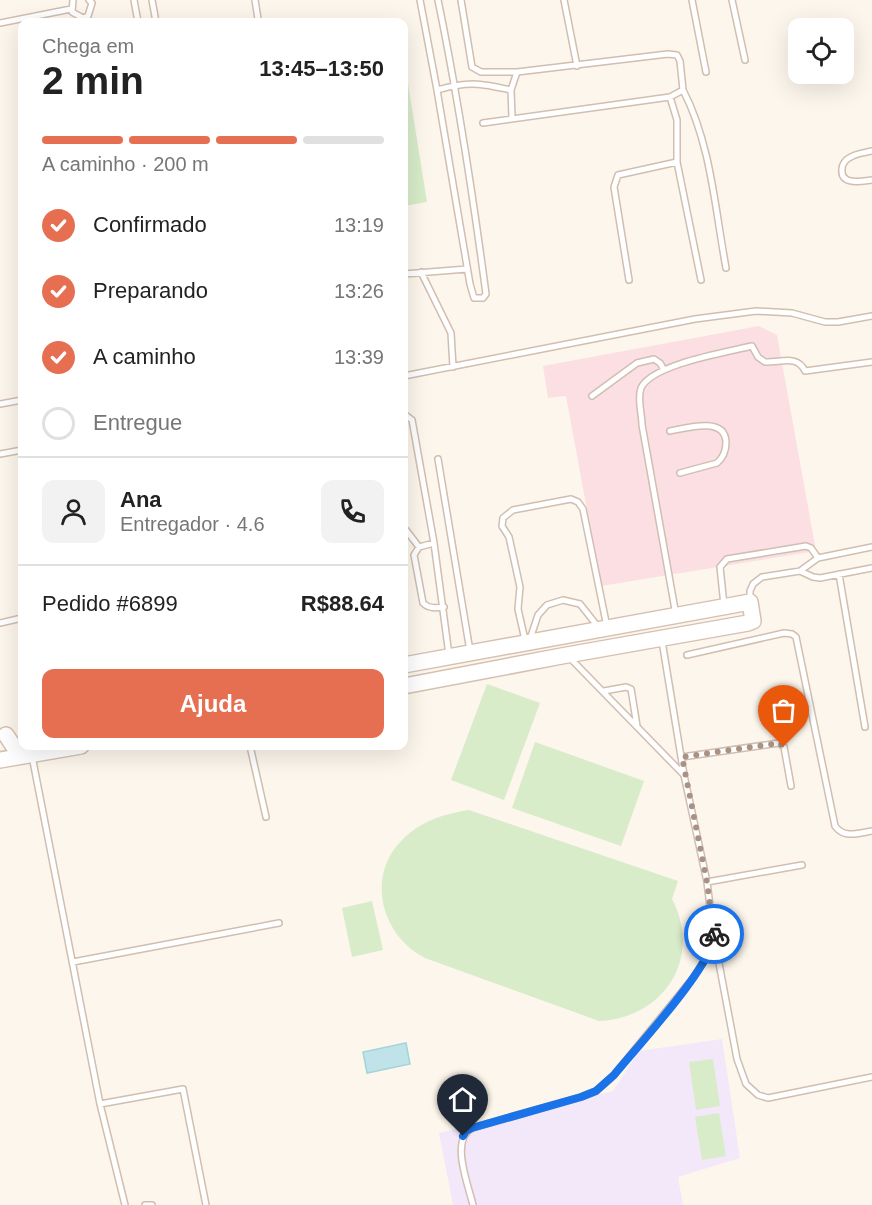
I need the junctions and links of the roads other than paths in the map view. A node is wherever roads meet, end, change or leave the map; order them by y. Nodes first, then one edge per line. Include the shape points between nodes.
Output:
1 (73, 0) edge
2 (89, 0) edge
3 (134, 0) edge
4 (152, 0) edge
5 (255, 0) edge
6 (420, 0) edge
7 (438, 0) edge
8 (461, 0) edge
9 (564, 0) edge
10 (692, 0) edge
11 (732, 0) edge
12 (71, 9) junction
13 (25, 18) edge
14 (137, 18) edge
15 (155, 18) edge
16 (258, 18) edge
17 (18, 19) edge
18 (0, 23) edge
19 (745, 60) dead end
20 (577, 66) junction
21 (517, 72) junction
22 (706, 72) dead end
23 (455, 85) junction
24 (437, 90) junction
25 (511, 90) junction
26 (683, 90) junction
27 (670, 97) junction
28 (512, 117) junction
29 (483, 123) dead end
30 (872, 151) edge
31 (677, 162) junction
32 (872, 180) edge
33 (726, 268) dead end
34 (467, 269) junction
35 (421, 272) junction
36 (408, 274) edge
37 (630, 280) dead end
38 (701, 280) dead end
39 (872, 316) edge
40 (872, 362) edge
41 (453, 367) junction
42 (664, 370) junction
43 (408, 375) edge
44 (592, 396) dead end
45 (18, 400) edge
46 (0, 405) edge
47 (408, 416) edge
48 (670, 431) dead end
49 (18, 451) edge
50 (0, 454) edge
51 (438, 459) dead end
52 (680, 473) dead end
53 (408, 534) edge
54 (434, 543) junction
55 (419, 547) junction
56 (872, 547) edge
57 (818, 558) junction
58 (872, 568) edge
59 (800, 571) junction
60 (839, 574) junction
61 (750, 602) junction
62 (444, 607) junction
63 (721, 607) junction
64 (677, 616) junction
65 (18, 619) edge
66 (753, 621) junction
67 (0, 623) edge
68 (604, 629) junction
69 (720, 629) junction
70 (758, 638) junction
71 (661, 639) junction
72 (527, 643) junction
73 (509, 646) junction
74 (471, 653) junction
75 (567, 655) junction
76 (687, 655) dead end
77 (450, 657) junction
78 (408, 664) edge
79 (514, 664) junction
80 (408, 685) edge
81 (604, 692) junction
82 (865, 727) dead end
83 (638, 728) junction
84 (18, 733) edge
85 (3, 735) edge
86 (18, 748) edge
87 (20, 750) edge
88 (57, 750) edge
89 (251, 750) edge
90 (26, 755) junction
91 (682, 757) junction
92 (0, 760) edge
93 (684, 775) junction
94 (791, 786) dead end
95 (266, 817) dead end
96 (872, 831) edge
97 (802, 865) dead end
98 (707, 882) junction
99 (279, 923) dead end
100 (714, 938) junction
101 (73, 962) junction
102 (872, 1077) edge
103 (100, 1104) junction
104 (125, 1205) edge
105 (145, 1205) edge
106 (152, 1205) edge
107 (206, 1205) edge
108 (473, 1205) edge

1 - 12 lane
2 - 12 lane via 92,10 88,16 76,16
3 - 14 lane
4 - 15 lane
5 - 16 lane
6 - 24 lane
7 - 23 lane
8 - 21 lane via 472,67 481,72
9 - 20 lane
10 - 22 lane
11 - 19 lane
12 - 13 lane
17 - 18 lane
20 - 21 lane
20 - 26 lane via 677,55
21 - 25 lane
23 - 24 lane
23 - 25 lane via 477,83
23 - 34 lane via 486,294 483,298 473,297
24 - 34 lane
25 - 28 lane
26 - 27 lane
26 - 33 lane via 695,112 704,145
27 - 28 lane
27 - 31 lane via 677,120
28 - 29 lane
30 - 32 lane via 847,158 842,174 851,182
31 - 37 lane via 618,175 615,180
31 - 38 lane
34 - 35 lane
35 - 36 lane
35 - 41 lane via 451,333
39 - 41 lane via 825,322 792,313 756,311 695,319
40 - 42 lane via 805,371 791,360 765,362 752,346 689,360
41 - 43 lane
42 - 44 lane via 654,359 637,363
42 - 64 lane via 642,385 640,403
45 - 46 lane
47 - 54 lane via 412,420
48 - 52 lane via 707,425 723,431 726,440 717,464
49 - 50 lane
51 - 74 lane
53 - 55 lane
54 - 55 lane
54 - 62 lane
55 - 62 lane via 414,555 423,603 433,608
56 - 57 lane
57 - 59 lane
57 - 63 lane via 807,546 727,559 720,567
58 - 60 lane
59 - 60 lane via 813,577
59 - 61 lane via 762,578 753,584
60 - 82 lane
61 - 63 street
61 - 66 street
62 - 77 lane
63 - 64 street
63 - 69 street
64 - 68 street
65 - 67 lane
66 - 69 street
66 - 70 lane
68 - 72 street
68 - 72 lane via 580,604 563,600 550,603 538,615
68 - 72 lane via 583,509 571,499 554,501 513,510 505,515 501,526 509,537 520,587 518,609
69 - 71 street
70 - 76 lane
70 - 96 lane via 784,633 796,637 836,826 846,835
71 - 75 street
71 - 91 lane
72 - 73 street
73 - 74 street
73 - 79 street
74 - 77 street
75 - 79 street
75 - 81 lane
77 - 78 street
79 - 80 street
81 - 83 lane
81 - 83 lane via 631,689
83 - 93 lane
84 - 85 street
85 - 86 street
87 - 90 street
88 - 90 street
89 - 95 lane
90 - 92 street
90 - 101 lane
91 - 93 lane
91 - 94 lane via 779,743 784,747
93 - 98 lane
97 - 98 lane
98 - 100 lane
99 - 101 lane
100 - 102 lane via 737,1059 746,1084 758,1095 768,1098
100 - 108 lane via 693,978 603,1086 581,1097 466,1131 461,1155
101 - 103 lane
103 - 104 lane
103 - 107 lane via 183,1089
105 - 106 lane

